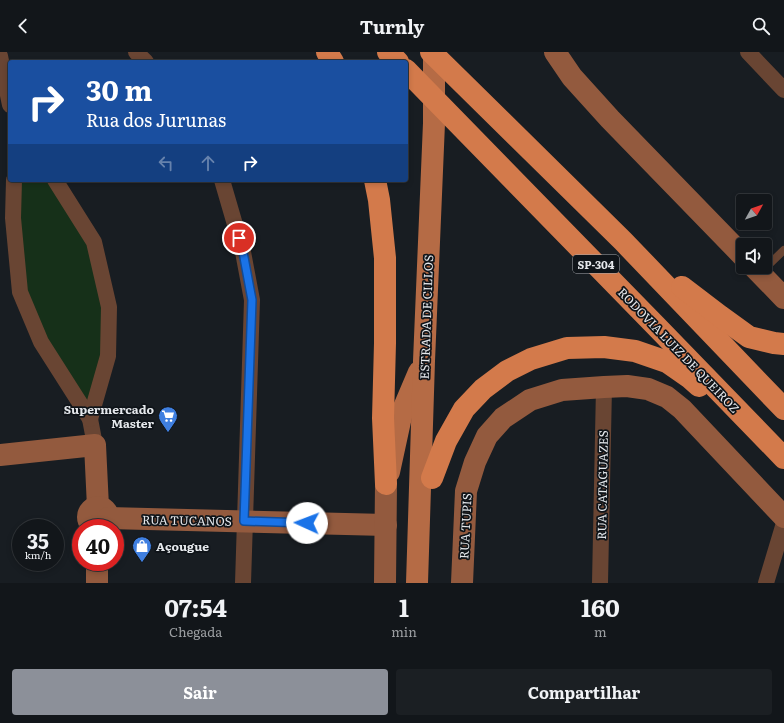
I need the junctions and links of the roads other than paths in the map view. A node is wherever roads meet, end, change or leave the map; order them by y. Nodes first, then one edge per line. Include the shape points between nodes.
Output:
1 (136, 52) edge
2 (388, 52) edge
3 (431, 52) edge
4 (434, 52) edge
5 (448, 52) edge
6 (555, 52) edge
7 (748, 52) edge
8 (0, 56) edge
9 (144, 60) edge
10 (396, 60) edge
11 (408, 72) edge
12 (784, 90) edge
13 (8, 95) edge
14 (440, 128) junction
15 (14, 182) edge
16 (56, 182) edge
17 (223, 182) edge
18 (375, 182) edge
19 (623, 241) junction
20 (736, 249) edge
21 (784, 250) edge
22 (772, 259) edge
23 (761, 274) edge
24 (784, 298) edge
25 (784, 344) edge
26 (424, 361) junction
27 (604, 387) junction
28 (784, 409) edge
29 (90, 419) junction
30 (95, 445) junction
31 (0, 455) edge
32 (784, 458) edge
33 (784, 466) edge
34 (432, 478) junction
35 (386, 484) junction
36 (784, 517) edge
37 (100, 519) edge
38 (124, 520) edge
39 (244, 521) junction
40 (784, 523) edge
41 (386, 525) junction
42 (243, 583) edge
43 (385, 583) edge
44 (418, 583) edge
45 (432, 583) edge
46 (462, 583) edge
47 (600, 583) edge
48 (766, 583) edge

1 - 9 street
2 - 10 highway
3 - 19 highway, SP-304
4 - 14 main road, ESTRADA DE CILLOS
5 - 14 main road, ESTRADA DE CILLOS
6 - 20 main road via 572,77 610,119
7 - 12 street
8 - 13 street
11 - 32 highway, RODOVIA LUIZ DE QUEIROZ / SP-304
14 - 26 main road, ESTRADA DE CILLOS
14 - 34 main road, ESTRADA DE CILLOS
15 - 29 street via 13,218 20,292 41,342
16 - 29 street via 94,242 109,307 108,356
17 - 39 street via 243,252 252,300
18 - 35 highway via 385,258 382,418
19 - 25 highway via 749,337
19 - 28 highway, SP-304
21 - 22 lane
23 - 24 main road
26 - 35 main road via 402,412
26 - 44 main road, ESTRADA DE CILLOS
27 - 36 main road, RUA TUPIS via 627,386 648,389 667,397 682,409
27 - 46 main road, RUA TUPIS via 562,390 530,400 503,418 487,436 466,491
27 - 47 street, RUA CATAGUAZES
29 - 30 street
30 - 31 main road
30 - 37 main road, RUA TUCANOS
33 - 34 highway via 690,378 666,362 635,352 604,347 567,348 531,359 507,371 483,389 464,409 446,441
34 - 45 main road, ESTRADA DE CILLOS
35 - 41 main road
38 - 39 main road, RUA TUCANOS
39 - 41 main road, RUA TUCANOS
39 - 42 street
40 - 48 street
41 - 43 main road

